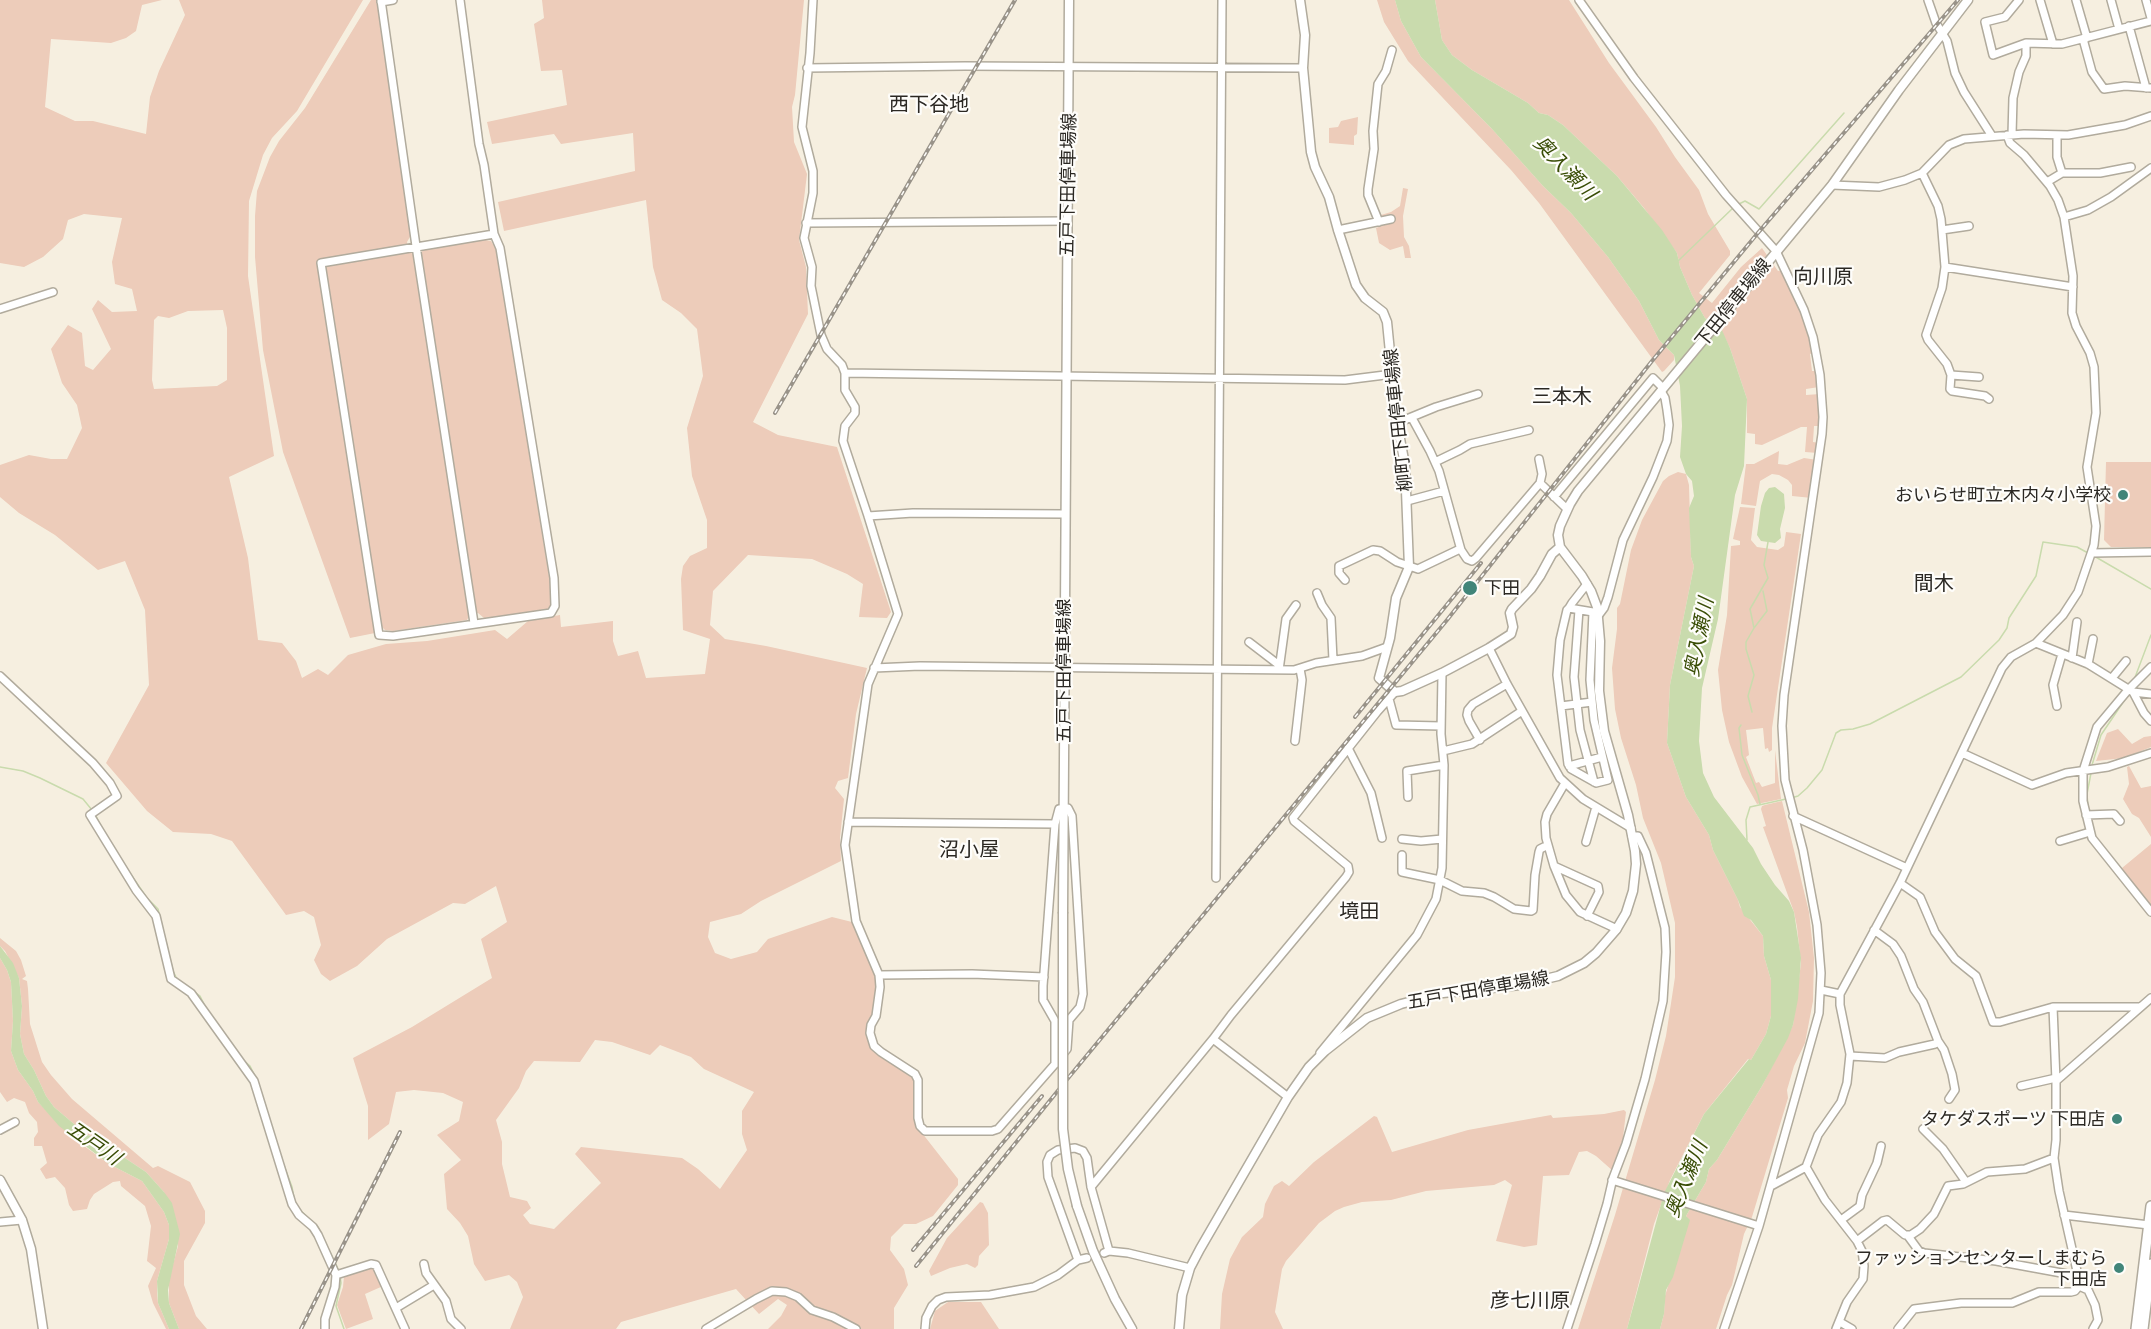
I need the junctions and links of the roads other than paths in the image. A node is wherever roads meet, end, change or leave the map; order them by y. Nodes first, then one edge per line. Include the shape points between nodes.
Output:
1 (393, 0) edge
2 (460, 0) edge
3 (813, 0) edge
4 (1069, 0) edge
5 (1222, 0) edge
6 (1300, 0) edge
7 (1579, 0) edge
8 (1928, 0) edge
9 (1968, 0) edge
10 (2019, 0) edge
11 (2040, 0) edge
12 (2076, 0) edge
13 (2111, 0) edge
14 (2146, 0) edge
15 (381, 1) edge
16 (2151, 20) edge
17 (2129, 26) junction
18 (2119, 29) junction
19 (1942, 34) junction
20 (2085, 38) junction
21 (2026, 44) junction
22 (2054, 44) junction
23 (1392, 50) dead end
24 (1069, 66) junction
25 (1221, 67) junction
26 (807, 68) junction
27 (1303, 68) junction
28 (2149, 88) edge
29 (2151, 116) edge
30 (2009, 135) junction
31 (1992, 136) junction
32 (2057, 136) junction
33 (2131, 167) dead end
34 (2151, 168) edge
35 (1923, 173) junction
36 (2062, 173) junction
37 (2047, 182) junction
38 (1832, 184) junction
39 (2064, 217) junction
40 (1391, 219) dead end
41 (1068, 221) junction
42 (1379, 222) junction
43 (806, 223) junction
44 (1970, 226) dead end
45 (1338, 230) junction
46 (1942, 230) junction
47 (494, 234) junction
48 (416, 246) junction
49 (1775, 252) junction
50 (1944, 267) junction
51 (2073, 287) junction
52 (54, 292) dead end
53 (0, 309) edge
54 (845, 373) junction
55 (1393, 374) junction
56 (1951, 375) junction
57 (1066, 377) junction
58 (1220, 377) junction
59 (1979, 377) dead end
60 (1664, 387) junction
61 (1478, 394) dead end
62 (1989, 399) dead end
63 (1412, 418) junction
64 (1397, 423) junction
65 (1529, 430) dead end
66 (1539, 459) dead end
67 (1435, 462) junction
68 (1540, 483) junction
69 (1444, 491) junction
70 (1554, 497) junction
71 (1407, 501) junction
72 (1567, 509) junction
73 (1065, 514) junction
74 (868, 516) junction
75 (1560, 547) junction
76 (1460, 549) junction
77 (2151, 552) edge
78 (2092, 553) junction
79 (1409, 567) junction
80 (1346, 580) dead end
81 (1587, 584) junction
82 (1317, 593) dead end
83 (1296, 605) dead end
84 (1569, 608) junction
85 (1579, 610) junction
86 (1598, 616) junction
87 (2077, 622) dead end
88 (474, 623) junction
89 (2093, 639) dead end
90 (1576, 640) junction
91 (1591, 641) junction
92 (1249, 642) dead end
93 (2036, 643) junction
94 (1387, 647) junction
95 (1489, 648) junction
96 (2062, 654) junction
97 (2072, 658) junction
98 (1333, 660) junction
99 (2126, 661) dead end
100 (2088, 664) junction
101 (2151, 667) edge
102 (874, 668) junction
103 (1064, 668) junction
104 (1279, 668) junction
105 (1300, 669) junction
106 (1217, 670) junction
107 (1574, 670) junction
108 (1589, 671) junction
109 (1442, 673) junction
110 (0, 676) edge
111 (2112, 678) junction
112 (1507, 684) junction
113 (2130, 691) junction
114 (2151, 694) edge
115 (1392, 696) junction
116 (1592, 702) junction
117 (1577, 704) junction
118 (1561, 706) junction
119 (2057, 706) dead end
120 (1522, 711) junction
121 (2151, 722) edge
122 (1441, 726) junction
123 (1595, 726) junction
124 (1580, 728) junction
125 (1480, 740) junction
126 (1295, 741) dead end
127 (1348, 748) junction
128 (1443, 751) junction
129 (1962, 753) junction
130 (2151, 753) edge
131 (1602, 757) junction
132 (1589, 761) junction
133 (1444, 765) junction
134 (1570, 768) junction
135 (2083, 771) junction
136 (1564, 782) junction
137 (1593, 782) junction
138 (1408, 797) dead end
139 (1596, 807) junction
140 (1063, 808) junction
141 (2086, 815) junction
142 (1793, 816) junction
143 (2120, 821) dead end
144 (848, 822) junction
145 (1055, 824) junction
146 (1632, 832) junction
147 (2090, 832) junction
148 (1382, 838) dead end
149 (1402, 839) dead end
150 (1442, 839) junction
151 (2060, 841) dead end
152 (1586, 842) dead end
153 (1548, 845) junction
154 (1402, 855) dead end
155 (1554, 866) junction
156 (1907, 868) junction
157 (1216, 878) dead end
158 (1440, 880) junction
159 (1900, 883) junction
160 (2151, 912) edge
161 (1587, 916) junction
162 (1617, 929) junction
163 (1874, 930) junction
164 (879, 975) junction
165 (1044, 977) junction
166 (1821, 990) junction
167 (1840, 994) junction
168 (2151, 998) edge
169 (1365, 999) junction
170 (2053, 1007) junction
171 (2139, 1007) junction
172 (1356, 1009) junction
173 (1366, 1019) junction
174 (1213, 1039) junction
175 (1938, 1041) junction
176 (1850, 1056) junction
177 (1318, 1058) junction
178 (1056, 1064) junction
179 (2056, 1080) junction
180 (2021, 1086) dead end
181 (1288, 1097) junction
182 (1949, 1099) dead end
183 (15, 1122) dead end
184 (1923, 1129) dead end
185 (0, 1130) edge
186 (1881, 1146) dead end
187 (2054, 1158) junction
188 (1806, 1167) junction
189 (0, 1180) edge
190 (1614, 1181) junction
191 (1966, 1182) junction
192 (1771, 1186) junction
193 (1091, 1187) junction
194 (2151, 1206) edge
195 (2064, 1215) junction
196 (22, 1220) junction
197 (1841, 1220) junction
198 (0, 1222) edge
199 (2149, 1225) junction
200 (1757, 1226) junction
201 (1908, 1236) junction
202 (1857, 1241) junction
203 (1087, 1258) dead end
204 (1078, 1260) junction
205 (424, 1264) dead end
206 (2151, 1264) edge
207 (1190, 1268) junction
208 (336, 1275) junction
209 (2079, 1276) junction
210 (434, 1285) junction
211 (2079, 1286) junction
212 (396, 1308) junction
213 (1838, 1325) edge
214 (43, 1329) edge
215 (325, 1329) edge
216 (405, 1329) edge
217 (461, 1329) edge
218 (706, 1329) edge
219 (856, 1329) edge
220 (925, 1329) edge
221 (1132, 1329) edge
222 (1179, 1329) edge
223 (1567, 1329) edge
224 (1724, 1329) edge
225 (1852, 1329) edge
226 (1898, 1329) edge
227 (2093, 1329) edge
228 (2136, 1329) edge
229 (2143, 1329) edge

1 - 15 street
2 - 47 street
3 - 26 street
4 - 24 main road, 五戸下田停車場線
5 - 25 street
6 - 27 main road, 柳町下田停車場線 via 1305,35
7 - 49 street via 1634,78
8 - 19 street
9 - 19 main road, 下田停車場線
10 - 21 street via 2005,17 1985,22 1993,55
11 - 22 street
12 - 20 street
13 - 18 street
14 - 16 street
15 - 48 street
16 - 17 street
17 - 18 street
17 - 28 street
18 - 20 street
19 - 31 street via 1964,92
19 - 38 main road, 下田停車場線
20 - 22 street
20 - 28 street via 2092,72 2104,89
21 - 22 street
21 - 30 street
23 - 42 street via 1378,84 1368,189
24 - 25 street
24 - 26 street
24 - 41 main road, 五戸下田停車場線
25 - 27 street
25 - 58 street
26 - 43 street via 802,127 814,182
27 - 45 main road, 柳町下田停車場線 via 1311,152
29 - 32 street via 2125,125
30 - 31 street
30 - 32 street
30 - 37 street via 2010,143
31 - 35 street via 1956,141
32 - 36 street
33 - 36 street via 2100,173
34 - 39 street via 2088,210
35 - 38 street via 1879,187
35 - 46 street via 1938,206
36 - 37 street
37 - 39 street
38 - 49 main road, 下田停車場線
39 - 51 street
40 - 42 street
41 - 43 street
41 - 57 main road, 五戸下田停車場線
42 - 45 street
43 - 54 street via 804,238 812,267 815,312 827,349
44 - 46 street
45 - 55 main road, 柳町下田停車場線 via 1356,285 1385,315
46 - 50 street
47 - 48 street
47 - 88 street via 506,283 555,606 551,613
48 - 88 street
48 - 88 street via 321,263 379,635
49 - 60 main road, 下田停車場線
49 - 142 street via 1813,337 1823,417 1784,695 1785,780
50 - 51 street
50 - 56 street via 1942,288 1926,336
51 - 78 street via 2074,320 2094,368 2096,413 2087,467 2096,526
52 - 53 street
54 - 57 street
54 - 74 street via 845,390 855,413 845,426 843,441
55 - 58 street via 1345,380
55 - 64 main road, 柳町下田停車場線
56 - 59 street
56 - 62 street via 1952,391
57 - 58 street
57 - 73 main road, 五戸下田停車場線
58 - 106 street
60 - 70 street via 1653,378
60 - 72 main road, 下田停車場線
60 - 86 street via 1667,441 1623,540 1608,597
61 - 63 street
63 - 64 street
63 - 67 street
64 - 71 main road, 柳町下田停車場線
65 - 67 street via 1470,444
66 - 68 street
67 - 69 street
68 - 70 street
68 - 76 street via 1476,558 1467,559
69 - 71 street
69 - 76 street
70 - 72 street
71 - 79 main road, 柳町下田停車場線
72 - 75 main road, 下田停車場線 via 1558,535
73 - 74 street
73 - 103 main road, 五戸下田停車場線
74 - 102 street via 898,614
75 - 81 main road, 五戸下田停車場線
75 - 95 main road, 下田停車場線 via 1512,609 1513,631
76 - 79 street via 1421,569
77 - 78 street
78 - 93 street via 2070,606
79 - 80 street via 1377,550 1339,566 1342,579
79 - 94 main road, 柳町下田停車場線 via 1396,598
81 - 84 street
81 - 86 main road, 五戸下田停車場線
82 - 98 street via 1331,618
83 - 104 street via 1286,619
84 - 85 street
84 - 118 street via 1560,640 1557,675
85 - 90 street
85 - 91 street via 1593,612
86 - 146 main road, 五戸下田停車場線 via 1604,731
87 - 97 street
89 - 100 street
90 - 91 street
90 - 107 street
91 - 108 street
92 - 104 street
93 - 96 street
93 - 129 street via 2011,657 2002,668
94 - 98 street
94 - 115 main road, 柳町下田停車場線 via 1379,678
95 - 109 main road
95 - 112 street
96 - 97 street
96 - 119 street via 2054,685
97 - 100 street
98 - 105 street
99 - 111 street
100 - 111 street
101 - 113 street
102 - 103 street
102 - 144 street via 868,684
103 - 106 street
103 - 140 main road, 五戸下田停車場線
104 - 105 street
104 - 106 street
105 - 126 street
106 - 157 street
107 - 108 street
107 - 117 street
108 - 116 street
109 - 115 main road
109 - 122 street
110 - 208 street via 110,783 117,796 90,815 156,916 171,979 191,993 254,1081 292,1204 314,1227
111 - 113 street
112 - 120 street
112 - 125 street via 1468,710
113 - 114 street
113 - 121 street
113 - 135 street via 2097,727
115 - 122 street via 1396,725
115 - 127 street
116 - 117 street
116 - 123 street
117 - 118 street
117 - 124 street
118 - 134 street
120 - 125 street
120 - 136 street
122 - 128 street
123 - 124 street
123 - 131 street
124 - 132 street
125 - 128 street
127 - 148 street via 1371,793
127 - 174 street via 1293,818 1348,866 1349,872
128 - 133 street
129 - 135 street via 2032,785
129 - 156 street
130 - 135 street
131 - 132 street
131 - 137 street via 1608,780
132 - 134 street
132 - 137 street
133 - 138 street via 1407,771
133 - 150 street
134 - 136 street
134 - 137 street
135 - 141 street
136 - 139 street
136 - 153 street via 1547,814
139 - 146 street
139 - 152 street
140 - 145 street via 1058,811
140 - 178 street via 1070,810 1072,816 1083,994 1080,1007 1069,1020 1067,1049
140 - 221 main road, 五戸下田停車場線, bridge via 1063,1129 1068,1169 1093,1251
141 - 143 street via 2114,814
141 - 147 street
142 - 156 street
142 - 166 street via 1813,899
144 - 145 street
144 - 164 street via 845,845 856,921
145 - 165 street
146 - 162 main road, 五戸下田停車場線 via 1636,864 1633,891
146 - 190 street via 1641,839 1661,908 1665,971 1663,1001 1649,1063
147 - 151 street
147 - 160 street
149 - 150 street
150 - 158 street
153 - 155 street
153 - 158 street via 1539,852 1531,911 1514,909 1484,893 1462,891
154 - 158 street via 1402,872
155 - 161 street via 1571,903
155 - 161 street via 1598,886 1599,892
156 - 159 street
158 - 169 street via 1425,922
159 - 163 street
159 - 170 street via 1920,897 1935,932 1955,959 1976,976 1993,1022
161 - 162 street
162 - 173 main road, 五戸下田停車場線 via 1584,963 1558,976 1420,998
163 - 167 street
163 - 175 street via 1893,944 1901,956
164 - 165 street
164 - 178 street via 870,1033 874,1046 915,1074 918,1118 925,1131 998,1129
165 - 178 street via 1043,1000 1055,1021
166 - 167 street
166 - 192 street via 1814,1036
167 - 176 street
168 - 171 street
169 - 172 street
169 - 173 street
170 - 171 street
170 - 179 street
171 - 179 street
172 - 173 street
172 - 177 street
173 - 177 main road, 五戸下田停車場線
174 - 181 street
174 - 193 street
175 - 176 street via 1885,1058
175 - 182 street via 1952,1074 1955,1090
176 - 188 street via 1841,1102 1818,1135
177 - 181 main road, 五戸下田停車場線
179 - 180 street
179 - 187 street
181 - 207 main road, 五戸下田停車場線
183 - 185 street
184 - 191 street
186 - 197 street via 1860,1206
187 - 191 street via 2025,1169 1987,1172
187 - 195 street
188 - 192 street
188 - 197 street
189 - 196 main road
190 - 200 street
190 - 223 street
191 - 201 street via 1948,1186 1934,1214
192 - 200 street
193 - 204 street via 1083,1151 1071,1147 1050,1155 1048,1177
193 - 207 street via 1106,1252 1128,1253
194 - 199 highway
195 - 199 street
195 - 209 street
196 - 198 street
196 - 214 main road via 31,1249
197 - 202 street
199 - 228 highway
200 - 224 street
201 - 202 street via 1887,1220
201 - 209 street via 1924,1253
202 - 213 street via 1862,1251 1863,1279 1847,1302
203 - 204 street
204 - 220 street via 1034,1287 938,1300 926,1318
205 - 210 street
206 - 229 highway
207 - 222 main road, 五戸下田停車場線 via 1182,1295
208 - 212 street via 376,1265
208 - 215 street
209 - 211 street
210 - 212 street
210 - 217 street via 446,1301 451,1319
211 - 226 street via 2071,1292 2039,1292 2012,1303 1961,1303 1914,1309
211 - 227 street via 2088,1290 2095,1305 2098,1320
212 - 216 street
213 - 225 street
218 - 219 street via 772,1291 798,1297 812,1310

